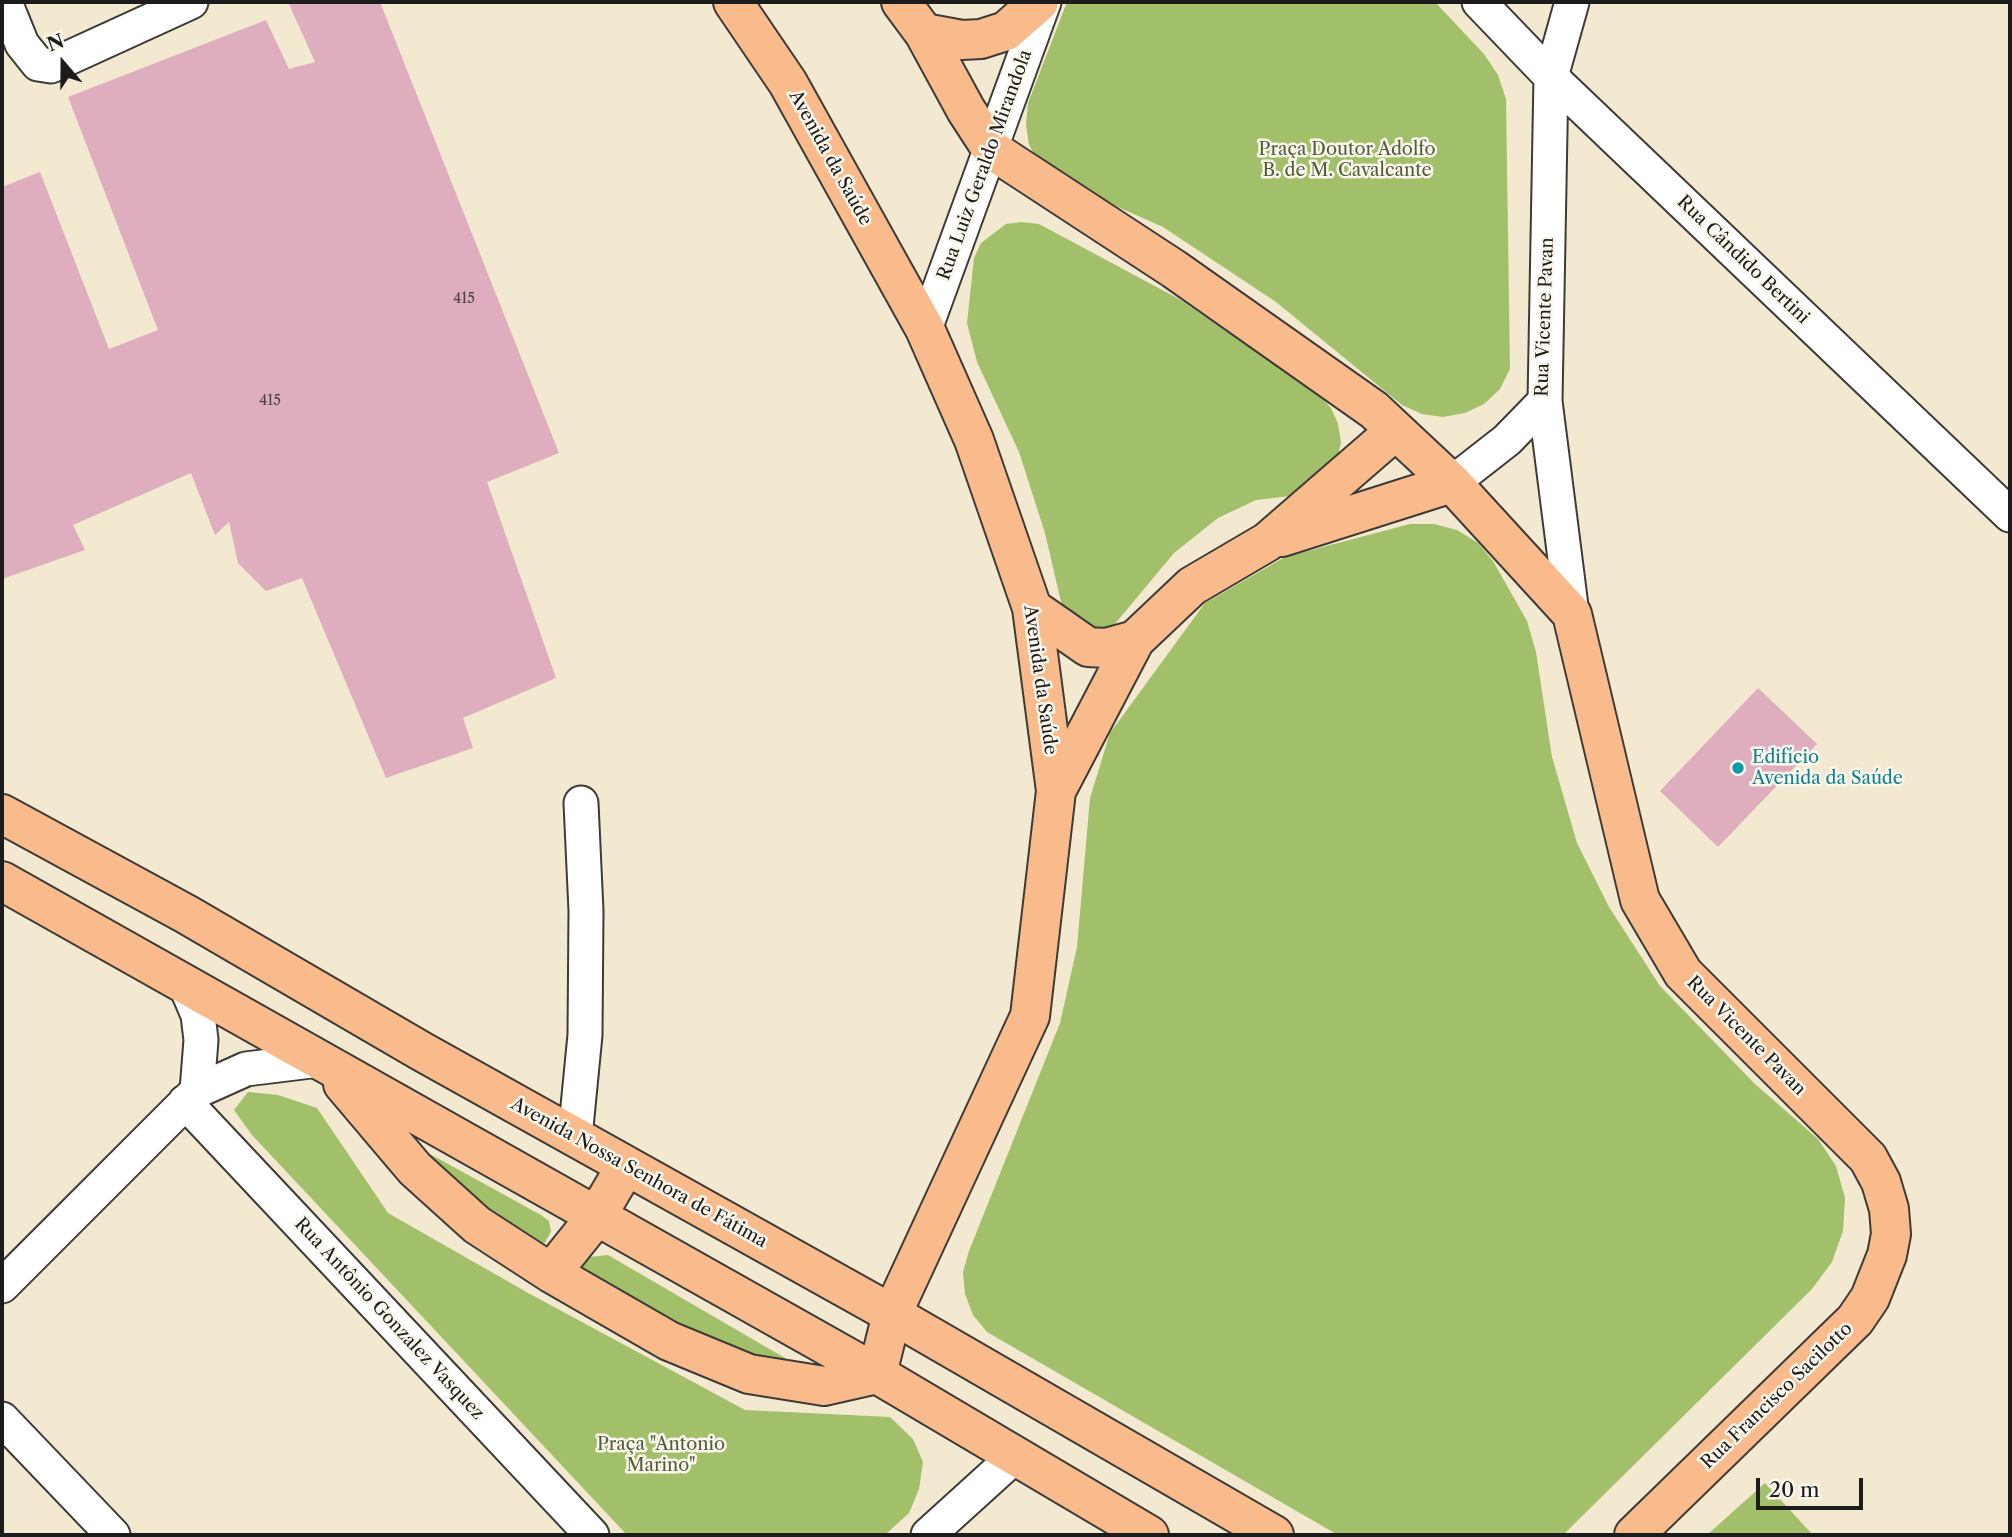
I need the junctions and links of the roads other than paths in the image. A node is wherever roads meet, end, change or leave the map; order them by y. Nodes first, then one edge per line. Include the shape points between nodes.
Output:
1 (5, 2) edge
2 (191, 2) edge
3 (733, 2) edge
4 (901, 2) edge
5 (1042, 2) edge
6 (1479, 2) edge
7 (1572, 2) edge
8 (924, 33) junction
9 (1551, 77) junction
10 (992, 150) junction
11 (925, 329) junction
12 (1545, 401) junction
13 (1395, 431) junction
14 (1452, 483) junction
15 (2010, 515) edge
16 (1267, 542) junction
17 (1032, 608) junction
18 (1572, 614) junction
19 (1135, 640) junction
20 (1056, 792) junction
21 (581, 803) dead end
22 (2, 814) edge
23 (2, 881) edge
24 (186, 914) junction
25 (112, 941) junction
26 (184, 982) junction
27 (322, 1062) junction
28 (191, 1096) junction
29 (575, 1138) junction
30 (1868, 1158) joint
31 (626, 1166) junction
32 (596, 1217) junction
33 (551, 1273) junction
34 (2, 1286) edge
35 (892, 1314) junction
36 (877, 1374) junction
37 (824, 1386) junction
38 (927, 1405) junction
39 (2, 1419) edge
40 (1014, 1457) junction
41 (113, 1535) edge
42 (592, 1535) edge
43 (928, 1535) edge
44 (1149, 1535) edge
45 (1273, 1535) edge
46 (1634, 1535) edge

1 - 2 street via 22,44 38,64 51,66
3 - 11 main road, Avenida da Saúde via 789,83
4 - 8 main road
5 - 8 main road via 1006,31 981,39
5 - 10 street, Rua Luiz Geraldo Mirandola
6 - 9 street, Rua Cândido Bertini
7 - 9 street, Rua Vicente Pavan
8 - 10 main road
9 - 12 street, Rua Vicente Pavan
9 - 15 street, Rua Cândido Bertini
10 - 11 street, Rua Luiz Geraldo Mirandola
10 - 13 main road via 1174,269 1374,410
11 - 17 main road, Avenida da Saúde via 974,440
12 - 14 street, Rua Vicente Pavan via 1507,440
12 - 18 street
13 - 14 main road
13 - 16 main road
14 - 16 main road, Rua Vicente Pavan
14 - 18 main road
16 - 19 main road via 1192,586
17 - 19 main road via 1088,647 1106,648
17 - 20 main road, Avenida da Saúde
18 - 30 main road, Rua Vicente Pavan via 1640,900 1683,973
19 - 20 main road
20 - 35 main road, Avenida da Saúde via 1030,1016
21 - 29 street via 585,1035
22 - 24 main road, Avenida Nossa Senhora de Fátima
23 - 25 main road
24 - 25 main road via 174,934 159,943 139,948
24 - 29 main road, Avenida Nossa Senhora de Fátima
25 - 26 main road
26 - 27 main road
26 - 28 street via 198,1016 201,1040
27 - 28 street via 246,1069
27 - 32 main road
27 - 33 main road via 415,1169 477,1225
28 - 34 street
28 - 42 street, Rua Antônio Gonzalez Vasquez
29 - 31 main road, Avenida Nossa Senhora de Fátima
30 - 46 main road, Rua Francisco Sacilotto via 1881,1182 1891,1234 1870,1298 1822,1355
31 - 32 main road
31 - 35 main road, Avenida Nossa Senhora de Fátima
32 - 33 main road
32 - 36 main road
33 - 37 main road via 669,1341 749,1374
35 - 36 main road, Avenida da Saúde
35 - 45 main road, Avenida Nossa Senhora de Fátima
36 - 37 main road
36 - 38 main road
37 - 38 main road
38 - 40 main road
39 - 41 street
40 - 43 street
40 - 44 main road

